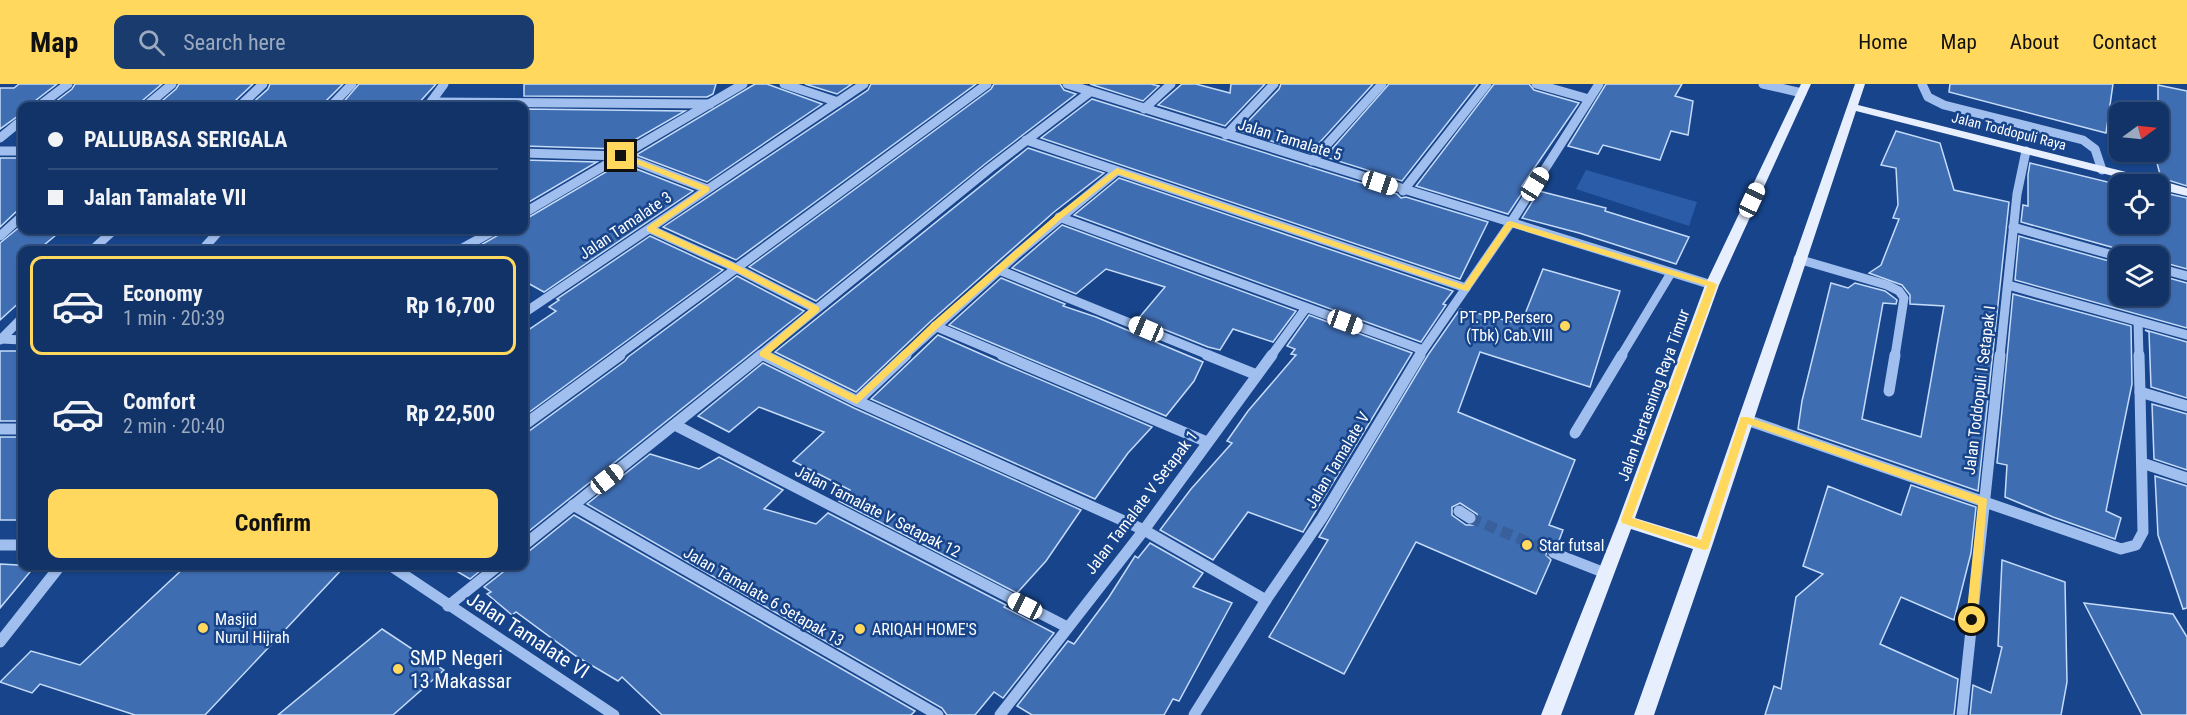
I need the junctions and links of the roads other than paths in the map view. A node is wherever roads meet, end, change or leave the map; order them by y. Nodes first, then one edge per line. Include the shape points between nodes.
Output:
1 (68, 84) edge
2 (172, 84) edge
3 (263, 84) edge
4 (352, 84) edge
5 (444, 84) edge
6 (743, 84) edge
7 (784, 84) edge
8 (864, 84) edge
9 (987, 84) edge
10 (1066, 84) edge
11 (1171, 84) edge
12 (1274, 84) edge
13 (1382, 84) edge
14 (1487, 84) edge
15 (1536, 84) edge
16 (1599, 84) edge
17 (1763, 84) edge
18 (1860, 84) edge
19 (1922, 84) edge
20 (1804, 89) edge
21 (1090, 92) junction
22 (1589, 99) junction
23 (44, 102) edge
24 (152, 102) edge
25 (244, 102) edge
26 (335, 102) edge
27 (430, 102) edge
28 (838, 102) junction
29 (528, 104) edge
30 (710, 104) junction
31 (1852, 107) junction
32 (1144, 109) junction
33 (18, 123) edge
34 (1226, 135) junction
35 (0, 138) edge
36 (1026, 140) junction
37 (0, 151) edge
38 (18, 151) edge
39 (2026, 151) junction
40 (528, 153) edge
41 (621, 156) junction
42 (1312, 161) junction
43 (2102, 170) junction
44 (1117, 171) junction
45 (2117, 174) edge
46 (2169, 188) edge
47 (706, 189) junction
48 (1403, 191) junction
49 (2187, 192) edge
50 (528, 211) edge
51 (1059, 217) junction
52 (18, 220) edge
53 (1510, 224) junction
54 (2013, 227) junction
55 (650, 229) junction
56 (110, 234) edge
57 (216, 234) edge
58 (488, 234) edge
59 (0, 236) edge
60 (96, 246) edge
61 (206, 246) edge
62 (466, 246) edge
63 (2109, 254) edge
64 (1798, 259) junction
65 (736, 268) junction
66 (999, 270) junction
67 (2169, 271) edge
68 (1671, 273) junction
69 (2187, 276) edge
70 (1712, 285) junction
71 (2008, 285) junction
72 (1466, 288) junction
73 (1306, 308) junction
74 (816, 309) junction
75 (528, 310) edge
76 (2138, 321) junction
77 (18, 322) edge
78 (935, 326) junction
79 (2187, 335) edge
80 (0, 340) edge
81 (18, 340) edge
82 (1423, 350) junction
83 (763, 354) junction
84 (1257, 375) junction
85 (1889, 391) dead end
86 (2139, 392) junction
87 (857, 401) junction
88 (2187, 406) edge
89 (1744, 419) junction
90 (528, 422) edge
91 (675, 425) junction
92 (0, 429) edge
93 (18, 429) edge
94 (1575, 433) dead end
95 (1207, 442) junction
96 (2142, 463) junction
97 (2187, 478) edge
98 (1983, 502) junction
99 (573, 505) junction
100 (1459, 512) dead end
101 (1470, 518) tunnel mouth
102 (1626, 520) junction
103 (1144, 530) junction
104 (528, 542) edge
105 (0, 545) edge
106 (18, 545) edge
107 (1704, 546) junction
108 (1554, 552) tunnel mouth
109 (57, 570) edge
110 (398, 570) edge
111 (493, 570) edge
112 (1605, 573) junction
113 (1266, 600) junction
114 (448, 606) junction
115 (1066, 627) junction
116 (0, 642) edge
117 (614, 715) edge
118 (938, 715) edge
119 (1000, 715) edge
120 (1194, 715) edge
121 (1551, 715) edge
122 (1644, 715) edge
123 (1962, 715) edge

1 - 23 street
2 - 24 street
3 - 25 street
4 - 26 street
5 - 27 street
6 - 30 street
7 - 28 street
8 - 28 street, Jalan Tamalate 3
9 - 65 street
10 - 21 street, Jalan Tamalate 5
11 - 32 street
12 - 34 street
13 - 42 street
14 - 48 street
15 - 22 street
16 - 22 street, Jalan Tamalate V
17 - 20 street
18 - 31 main road
19 - 43 street via 1923,93 1934,102 2089,142
20 - 70 main road, Jalan Hertasning Raya Timur
21 - 32 street, Jalan Tamalate 5
21 - 36 street
22 - 53 street, Jalan Tamalate V
28 - 47 street, Jalan Tamalate 3
29 - 30 street
30 - 41 street
31 - 39 main road, Jalan Toddopuli Raya
31 - 64 main road
32 - 34 street, Jalan Tamalate 5
33 - 35 street
34 - 42 street, Jalan Tamalate 5
36 - 44 street
36 - 74 street
37 - 38 street
39 - 43 main road, Jalan Toddopuli Raya
39 - 54 street, Jalan Toddopuli I Setapak I
40 - 41 street
41 - 47 street
41 - 50 street
42 - 48 street, Jalan Tamalate 5
43 - 45 main road, Jalan Toddopuli Raya
44 - 51 street
44 - 72 street
46 - 49 main road, Jalan Toddopuli Raya
47 - 55 street, Jalan Tamalate 3
48 - 53 street, Jalan Tamalate 5
51 - 66 street
51 - 73 street
52 - 59 street
53 - 68 street, Jalan Tamalate 5
53 - 72 street, Jalan Tamalate V
54 - 63 street
54 - 71 street, Jalan Toddopuli I Setapak I
55 - 65 street
55 - 75 street, Jalan Tamalate 3
56 - 60 street
57 - 61 street
58 - 62 street
64 - 85 street via 1887,285 1904,298
64 - 89 main road
65 - 74 street
65 - 90 street
66 - 78 street
66 - 84 street
67 - 69 street
68 - 70 street, Jalan Tamalate 5
68 - 94 street
70 - 102 main road, Jalan Hertasning Raya Timur
71 - 76 street
71 - 98 street, Jalan Toddopuli I Setapak I
72 - 82 street, Jalan Tamalate V
73 - 82 street
73 - 84 street, Jalan Tamalate V Setapak 1
74 - 83 street
76 - 79 street
76 - 86 street
77 - 80 street
78 - 87 street
78 - 95 street
80 - 81 street
82 - 113 street, Jalan Tamalate V via 1322,518
83 - 87 street
83 - 91 street
84 - 95 street, Jalan Tamalate V Setapak 1
86 - 88 street
86 - 96 street
87 - 103 street
89 - 98 street
89 - 107 main road
91 - 99 street
91 - 115 street, Jalan Tamalate V Setapak 12
92 - 93 street
95 - 103 street, Jalan Tamalate V Setapak 1
96 - 97 street
96 - 98 street via 2143,532 2142,540 2133,548 2121,549
98 - 123 street, Jalan Toddopuli I Setapak I
99 - 104 street
99 - 118 street, Jalan Tamalate 6 Setapak 13
100 - 101 street
102 - 107 main road
102 - 112 main road, Jalan Hertasning Raya Timur
103 - 113 street
103 - 115 street, Jalan Tamalate V Setapak 1
105 - 106 street
107 - 122 main road
108 - 112 street
109 - 116 street
110 - 114 street, Jalan Tamalate VI
111 - 114 street
112 - 121 main road, Jalan Hertasning Raya Timur
113 - 120 street, Jalan Tamalate V
114 - 117 street, Jalan Tamalate VI
115 - 119 street, Jalan Tamalate V Setapak 1

